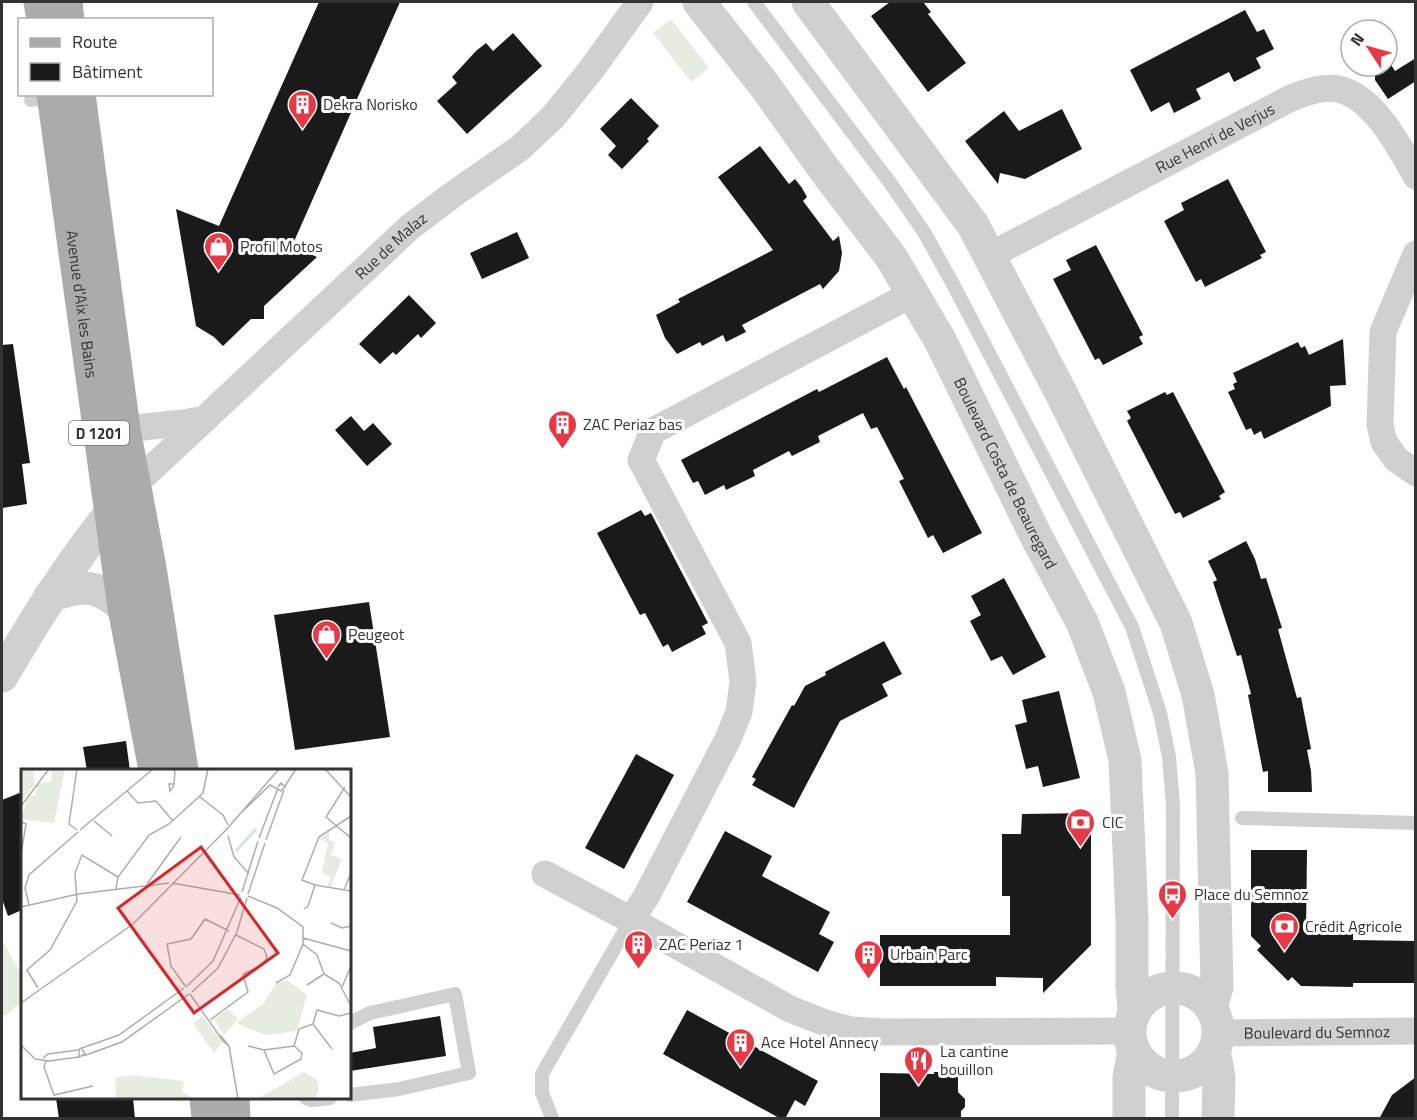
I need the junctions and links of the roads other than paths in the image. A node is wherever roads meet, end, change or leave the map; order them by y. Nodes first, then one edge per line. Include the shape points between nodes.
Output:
1 (40, 2) edge
2 (66, 2) edge
3 (640, 2) edge
4 (699, 2) edge
5 (754, 2) edge
6 (808, 2) edge
7 (43, 18) edge
8 (69, 18) edge
9 (56, 96) edge
10 (1416, 176) edge
11 (1416, 254) edge
12 (989, 256) junction
13 (912, 294) junction
14 (205, 419) junction
15 (124, 429) junction
16 (1416, 473) edge
17 (134, 485) junction
18 (110, 514) junction
19 (50, 596) junction
20 (124, 608) junction
21 (2, 676) edge
22 (155, 769) edge
23 (182, 769) edge
24 (1242, 818) dead end
25 (1416, 823) edge
26 (545, 874) dead end
27 (630, 920) junction
28 (1173, 987) junction
29 (351, 1022) edge
30 (1214, 1030) junction
31 (1132, 1031) junction
32 (1416, 1031) edge
33 (1171, 1076) junction
34 (351, 1095) edge
35 (206, 1099) edge
36 (233, 1099) edge
37 (208, 1119) edge
38 (234, 1119) edge
39 (552, 1119) edge
40 (1129, 1119) edge
41 (1172, 1119) edge
42 (1218, 1119) edge

1 - 7 main road
2 - 8 main road
3 - 14 street, Rue de Malaz via 553,117 520,148 410,226
4 - 13 street, Boulevard Costa de Beauregard via 891,256
5 - 28 lane via 924,232 1132,627 1149,675 1169,757 1173,805
6 - 12 street via 955,199
9 - 15 main road, Avenue d'Aix les Bains / D 1201
9 - 18 main road, Avenue d'Aix les Bains / D 1201
10 - 12 street, Rue Henri de Verjus via 1366,104 1346,91 1318,89 1291,98
11 - 16 street via 1383,332 1380,425 1384,442 1396,459
12 - 30 street via 1176,623 1198,695 1212,773 1217,987
13 - 27 street via 653,431 641,460 738,644 743,682 739,712 728,739 646,897
13 - 31 street, Boulevard Costa de Beauregard via 940,340 1082,622 1109,692 1125,760
14 - 15 street
14 - 17 street, Rue de Malaz
15 - 17 main road, Avenue d'Aix les Bains / D 1201
17 - 18 main road
17 - 23 main road, Avenue d'Aix les Bains / D 1201
18 - 19 street
18 - 20 main road, Avenue d'Aix les Bains / D 1201
19 - 20 street via 77,588 97,589
19 - 21 street
20 - 22 main road, Avenue d'Aix les Bains / D 1201
24 - 25 lane
26 - 27 street
27 - 31 street via 790,1009 852,1030
27 - 39 lane via 542,1074 542,1093
28 - 30 street via 1200,996
28 - 31 street via 1150,994 1141,1002
28 - 33 lane
29 - 34 lane via 370,1012 455,994 469,1073
30 - 32 street, Boulevard du Semnoz
30 - 33 street via 1207,1061 1185,1075
30 - 42 street
31 - 33 street via 1140,1061 1149,1069
31 - 40 street, Boulevard Costa de Beauregard
33 - 41 lane
35 - 37 main road
36 - 38 main road

